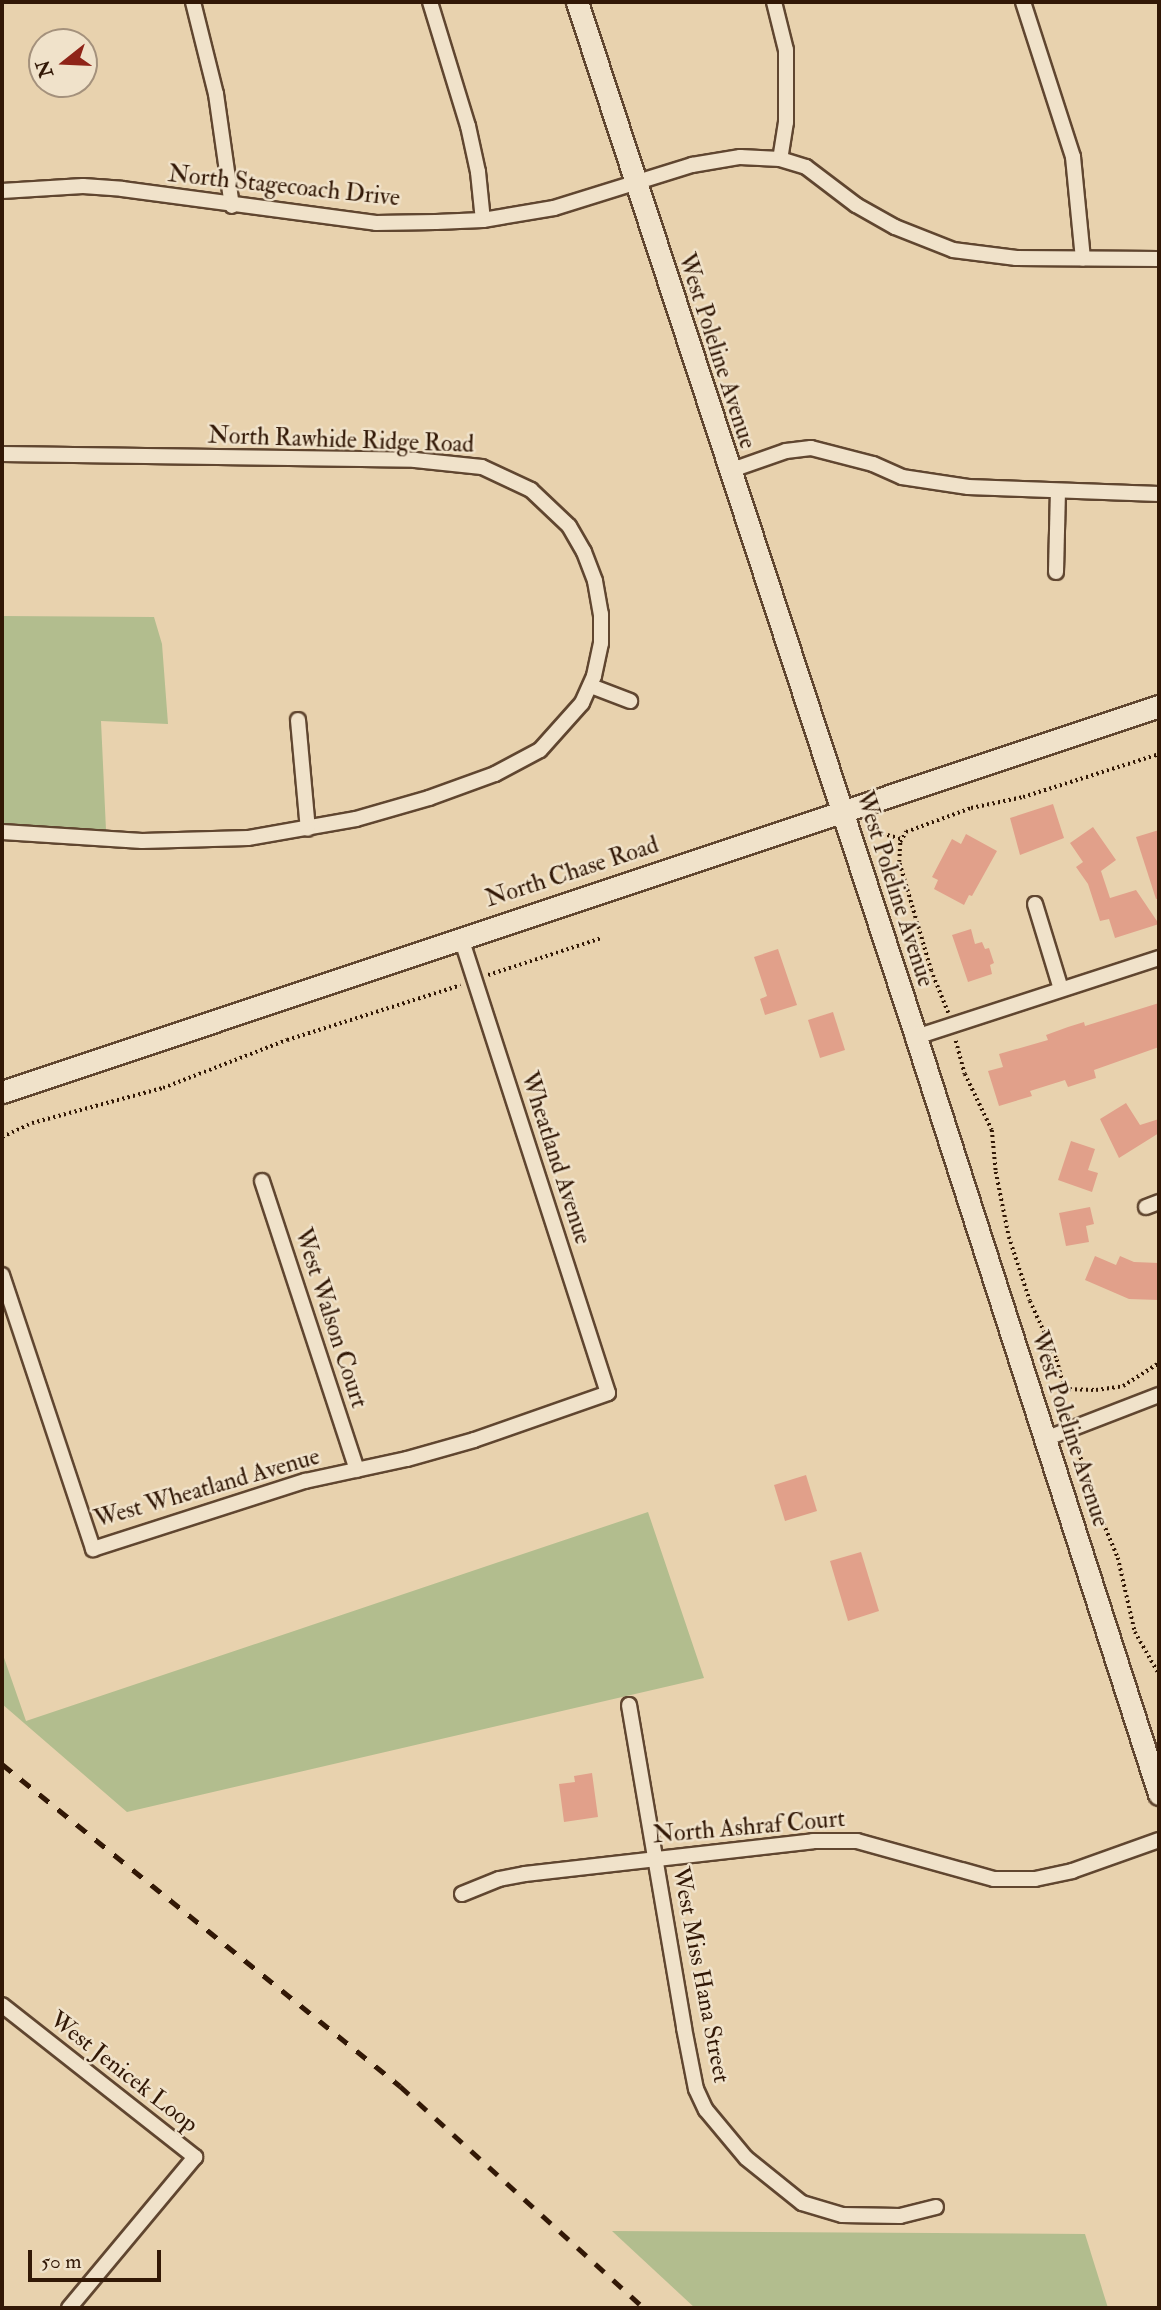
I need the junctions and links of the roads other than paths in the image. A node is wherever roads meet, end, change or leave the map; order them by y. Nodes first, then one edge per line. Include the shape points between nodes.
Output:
1 (193, 2) edge
2 (430, 2) edge
3 (577, 2) edge
4 (774, 2) edge
5 (1023, 2) edge
6 (780, 159) junction
7 (635, 184) junction
8 (2, 191) edge
9 (232, 206) junction
10 (483, 219) junction
11 (1083, 259) junction
12 (1159, 259) edge
13 (2, 454) edge
14 (729, 471) junction
15 (1058, 491) junction
16 (1159, 494) edge
17 (1056, 572) dead end
18 (591, 685) junction
19 (629, 701) dead end
20 (1159, 706) edge
21 (298, 720) dead end
22 (842, 812) junction
23 (308, 829) junction
24 (2, 832) edge
25 (1035, 904) dead end
26 (461, 937) junction
27 (1159, 958) edge
28 (1061, 989) junction
29 (916, 1037) junction
30 (2, 1092) edge
31 (262, 1181) dead end
32 (2, 1275) edge
33 (608, 1392) joint
34 (1159, 1395) edge
35 (1045, 1439) junction
36 (357, 1470) junction
37 (629, 1705) dead end
38 (1159, 1794) edge
39 (1159, 1840) edge
40 (655, 1857) junction
41 (462, 1894) dead end
42 (2, 2005) edge
43 (936, 2207) dead end
44 (69, 2308) edge

1 - 9 street via 216,93
2 - 10 street via 468,127
3 - 7 street, West Poleline Avenue
4 - 6 street via 786,50 786,122
5 - 11 street via 1073,157
6 - 7 street, North Stagecoach Drive via 740,157 704,162
6 - 11 street, North Stagecoach Drive via 806,167 856,205 895,227 953,250 1016,258
7 - 10 street, North Stagecoach Drive via 554,208
7 - 14 street, West Poleline Avenue
8 - 9 street, North Stagecoach Drive via 83,186
9 - 10 street, North Stagecoach Drive via 376,223
11 - 12 street, North Stagecoach Drive
13 - 18 street, North Rawhide Ridge Road via 415,460 461,463 499,473 543,499 569,526 584,552 601,614 601,643
14 - 15 street via 786,451 811,449 873,464 901,477 968,487
14 - 22 street, West Poleline Avenue
15 - 16 street
15 - 17 street
18 - 19 street
18 - 23 street, North Rawhide Ridge Road via 559,732 520,764 429,798
20 - 22 street, North Chase Road
21 - 23 street
22 - 26 street, North Chase Road
22 - 29 street, West Poleline Avenue
23 - 24 street, North Rawhide Ridge Road via 184,841
25 - 28 street
26 - 30 street, North Chase Road
26 - 33 street, Wheatland Avenue
27 - 28 street
28 - 29 street
29 - 35 street, West Poleline Avenue
31 - 36 street, West Walson Court
32 - 36 street, West Wheatland Avenue via 93,1549 257,1496
33 - 36 street, West Wheatland Avenue via 474,1440
34 - 35 street
35 - 38 street, West Poleline Avenue
37 - 40 street, West Miss Hana Street
39 - 40 street, North Ashraf Court via 1035,1879 994,1879 857,1841
40 - 41 street, North Ashraf Court via 525,1874
40 - 43 street, West Miss Hana Street via 696,2089 719,2129 773,2182 802,2203 842,2215 900,2216
42 - 44 street, West Jenicek Loop via 195,2157

